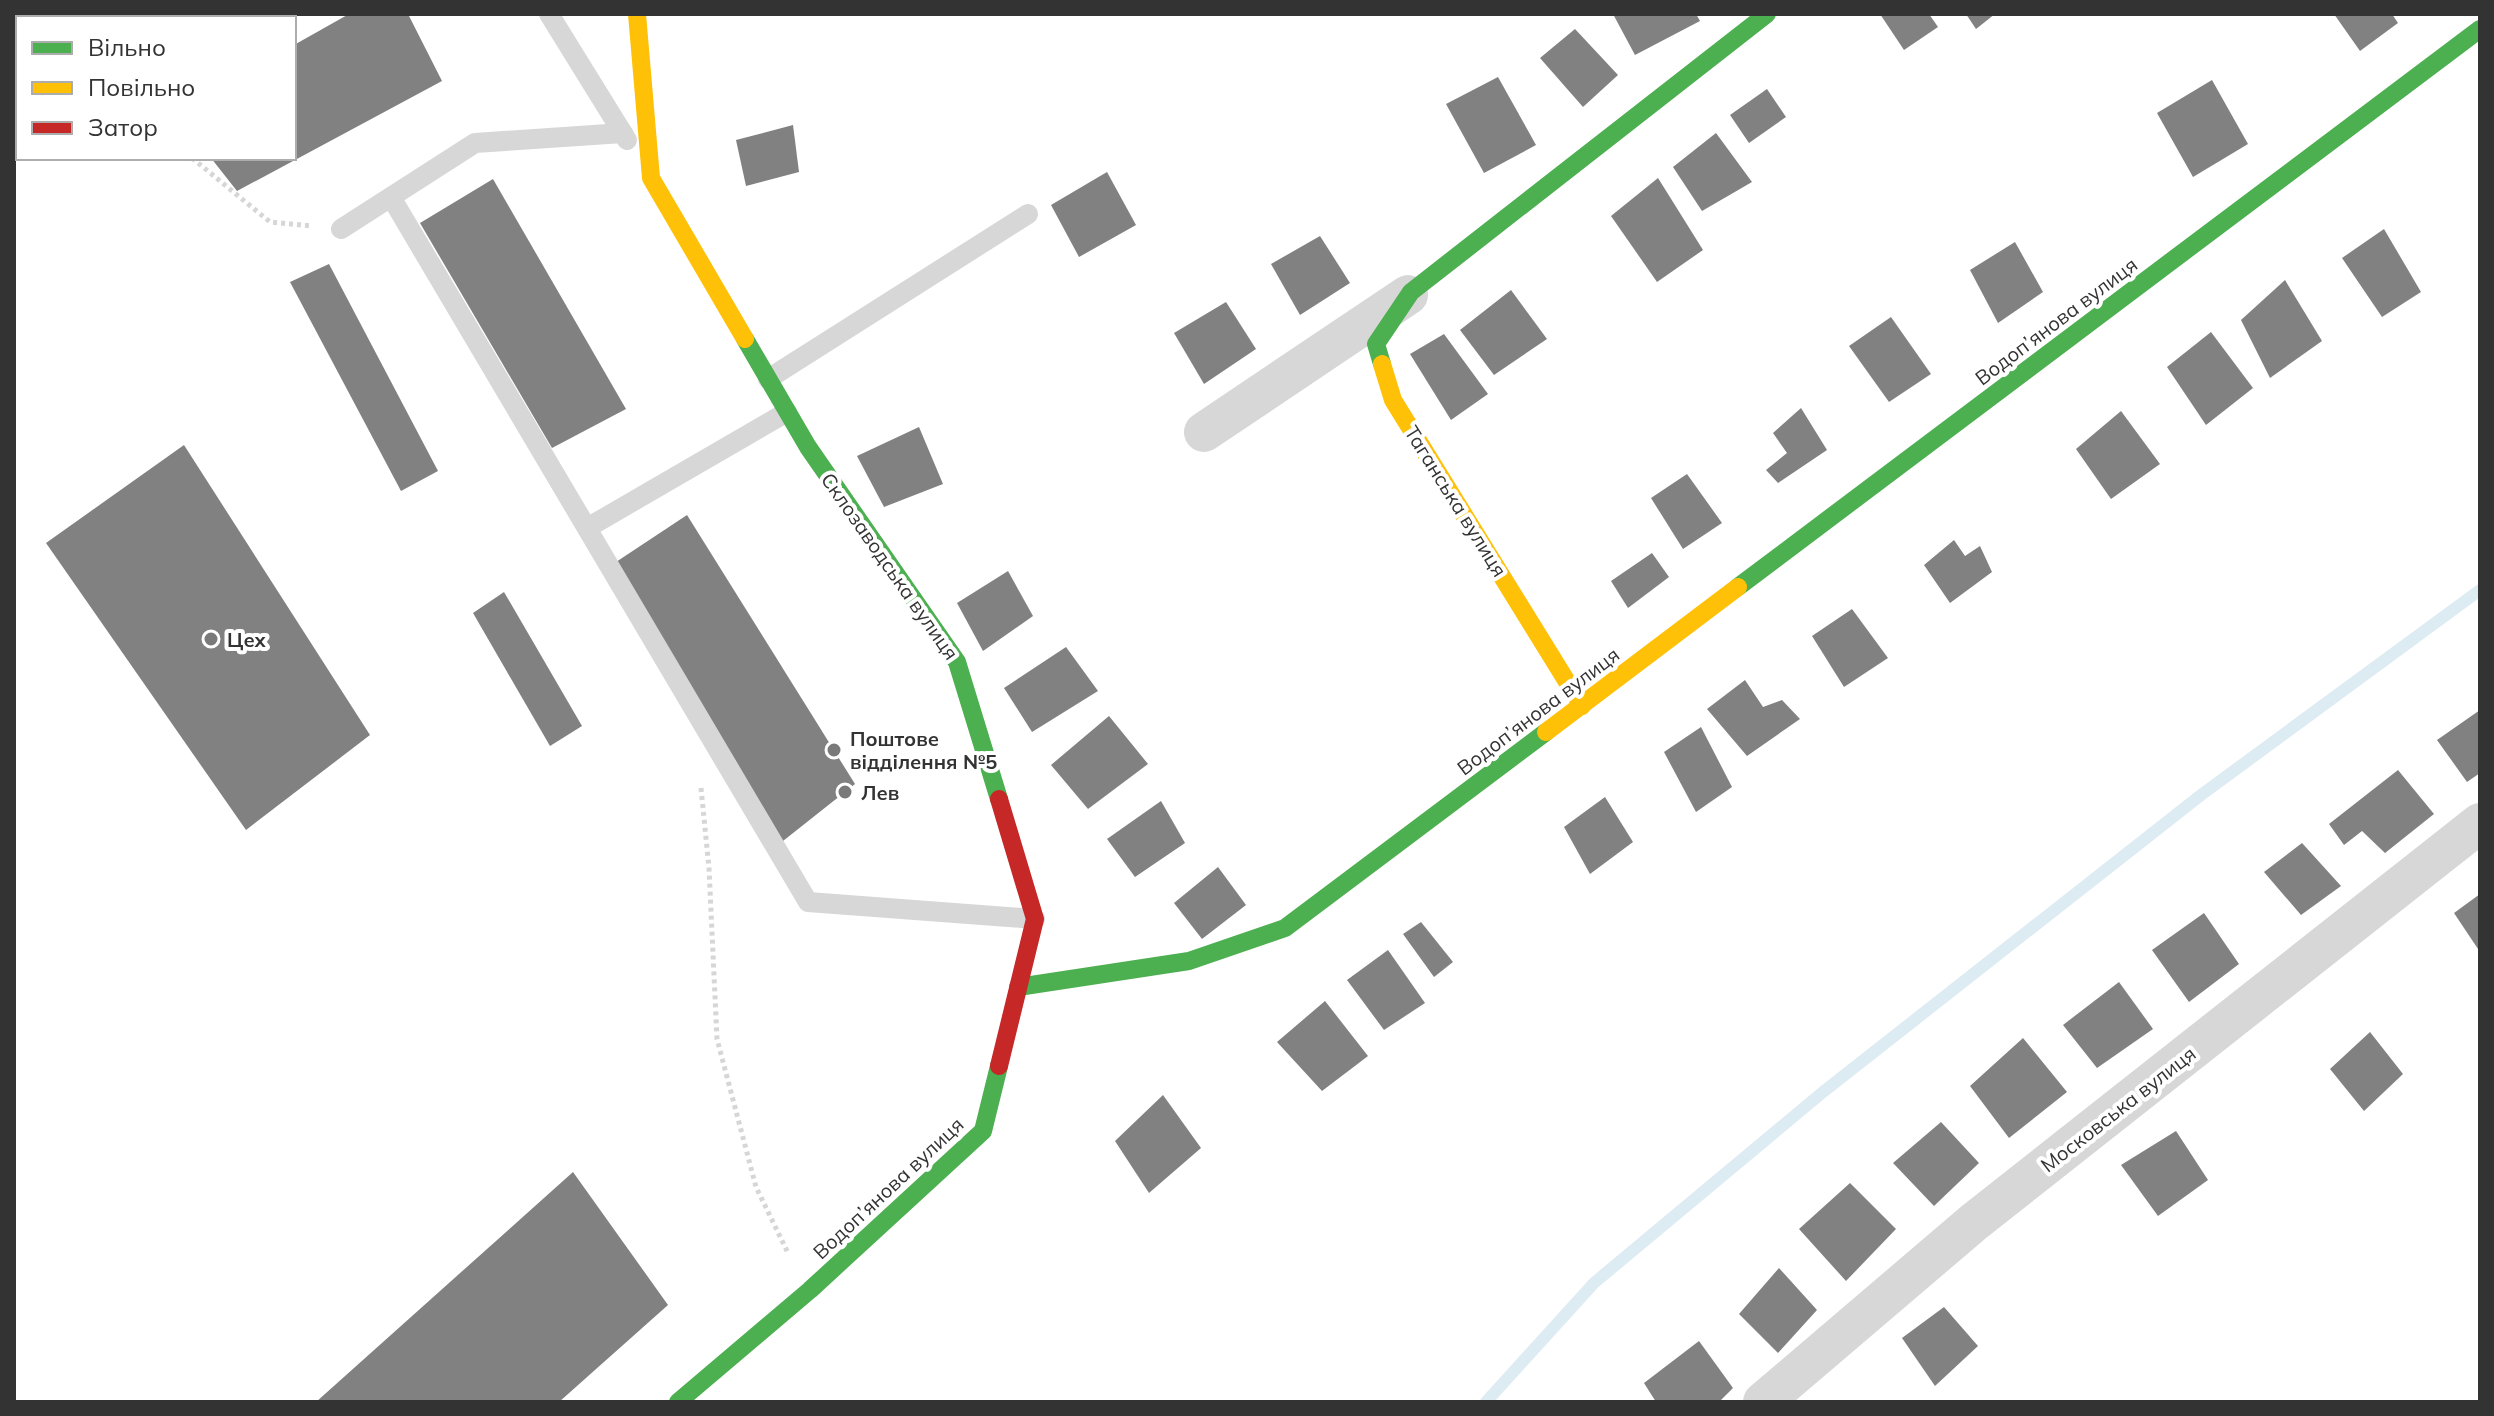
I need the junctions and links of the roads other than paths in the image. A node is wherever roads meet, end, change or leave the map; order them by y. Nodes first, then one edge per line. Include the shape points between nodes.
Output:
1 (549, 14) edge
2 (637, 14) edge
3 (1767, 14) edge
4 (2480, 29) edge
5 (623, 133) junction
6 (651, 178) junction
7 (391, 197) junction
8 (1028, 214) dead end
9 (341, 229) road end
10 (1411, 292) junction
11 (768, 379) junction
12 (787, 412) junction
13 (1204, 432) dead end
14 (587, 528) junction
15 (1582, 706) junction
16 (2480, 823) edge
17 (1035, 919) junction
18 (1018, 987) junction
19 (678, 1402) edge
20 (1763, 1402) edge

1 - 5 lane, Склозаводська вулиця
2 - 6 street, Склозаводська вулиця
3 - 10 street, Таганська вулиця
4 - 15 street, Водоп’янова вулиця
5 - 6 lane, Склозаводська вулиця
5 - 7 lane via 475,143
6 - 11 street, Склозаводська вулиця
7 - 9 lane
7 - 14 lane
8 - 11 lane
10 - 13 street, Таганська вулиця
10 - 15 street, Таганська вулиця via 1376,344 1393,400
11 - 12 street, Склозаводська вулиця
12 - 14 lane
12 - 17 street, Склозаводська вулиця via 957,662
14 - 17 lane via 808,902
15 - 18 street, Водоп’янова вулиця via 1285,928 1189,961
16 - 20 street, Московська вулиця via 1974,1222
17 - 18 street
18 - 19 street, Водоп’янова вулиця via 983,1131

